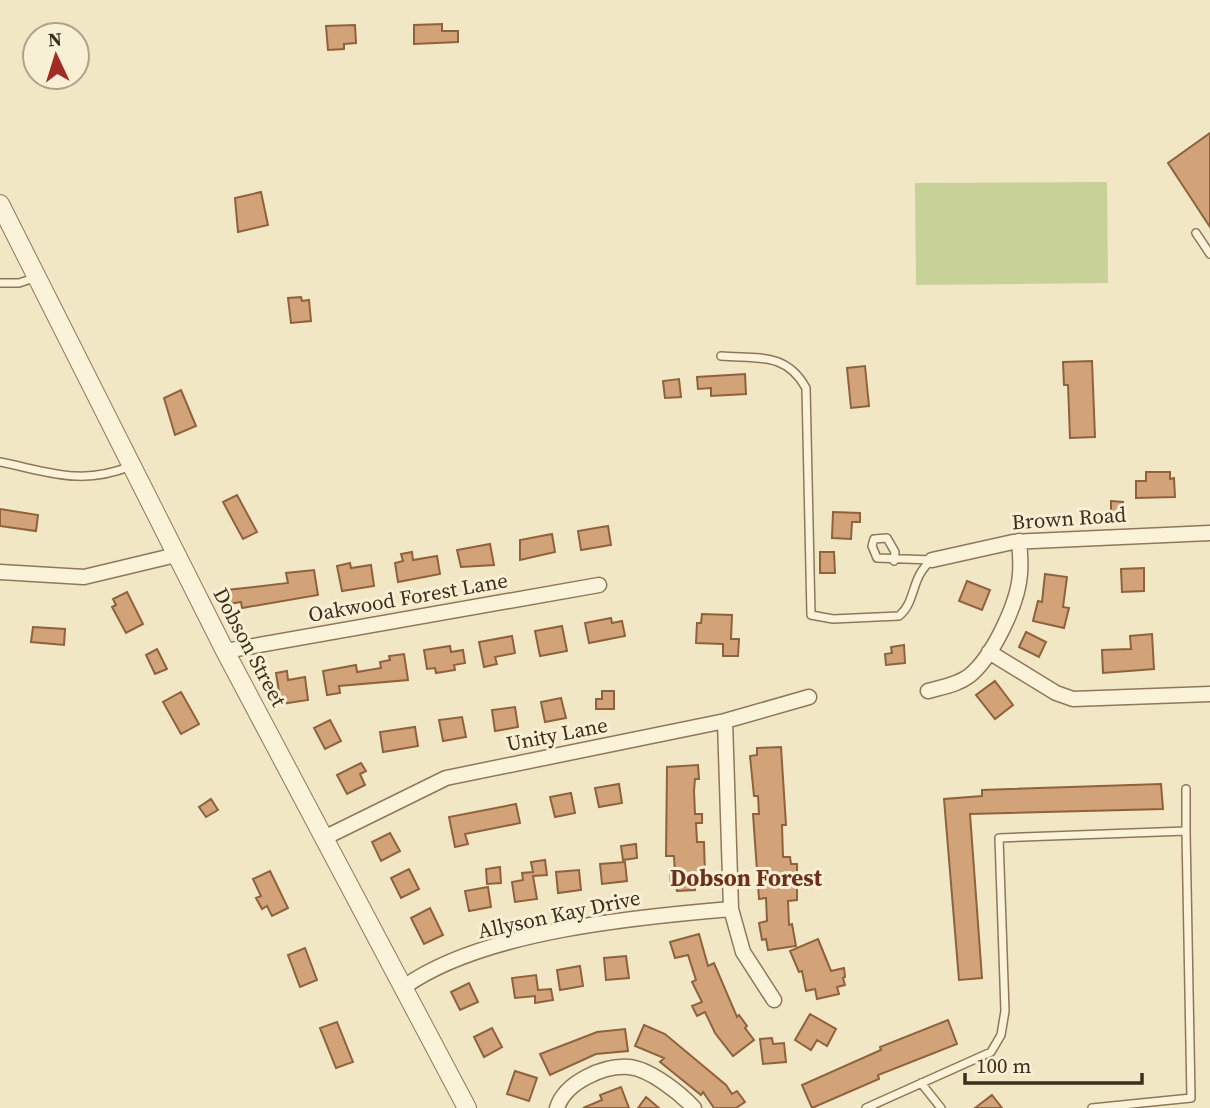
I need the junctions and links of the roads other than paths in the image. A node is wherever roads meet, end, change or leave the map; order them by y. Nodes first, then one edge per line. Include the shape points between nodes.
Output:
1 (0, 204) edge
2 (1196, 233) dead end
3 (1210, 254) edge
4 (37, 277) junction
5 (0, 283) edge
6 (721, 356) dead end
7 (0, 462) edge
8 (132, 466) junction
9 (1210, 533) edge
10 (1019, 541) junction
11 (176, 555) junction
12 (932, 560) junction
13 (894, 561) dead end
14 (0, 572) edge
15 (598, 584) dead end
16 (225, 651) junction
17 (989, 652) junction
18 (928, 691) dead end
19 (1210, 694) edge
20 (808, 697) dead end
21 (724, 721) junction
22 (1186, 789) dead end
23 (1186, 831) junction
24 (324, 838) junction
25 (731, 909) junction
26 (404, 987) junction
27 (774, 1000) dead end
28 (921, 1083) junction
29 (467, 1108) edge
30 (557, 1108) edge
31 (694, 1108) edge
32 (866, 1108) edge
33 (941, 1108) edge
34 (1092, 1108) edge

1 - 4 street, Dobson Street
2 - 3 lane
4 - 5 lane
4 - 8 street, Dobson Street
6 - 12 lane via 776,361 796,370 806,388 811,615 833,619 899,616 910,601 920,570
7 - 8 lane via 83,479
8 - 11 street, Dobson Street
9 - 10 street, Brown Road
10 - 12 street, Brown Road
10 - 17 street via 1018,587
11 - 14 street via 84,577
11 - 16 street, Dobson Street
12 - 13 lane
15 - 16 street, Oakwood Forest Lane
16 - 24 street, Dobson Street
17 - 18 street via 968,676
17 - 19 street via 1073,699
20 - 21 street, Unity Lane
21 - 24 street, Unity Lane via 446,778
21 - 25 street
22 - 23 lane
23 - 28 lane via 999,838 1005,1011 1001,1035 991,1052
23 - 34 lane via 1191,1098
24 - 26 street, Dobson Street
25 - 26 street, Allyson Kay Drive via 597,923 495,947
25 - 27 street via 743,953
26 - 29 street, Dobson Street
28 - 32 lane
28 - 33 lane
30 - 31 street via 577,1083 629,1067 671,1089

